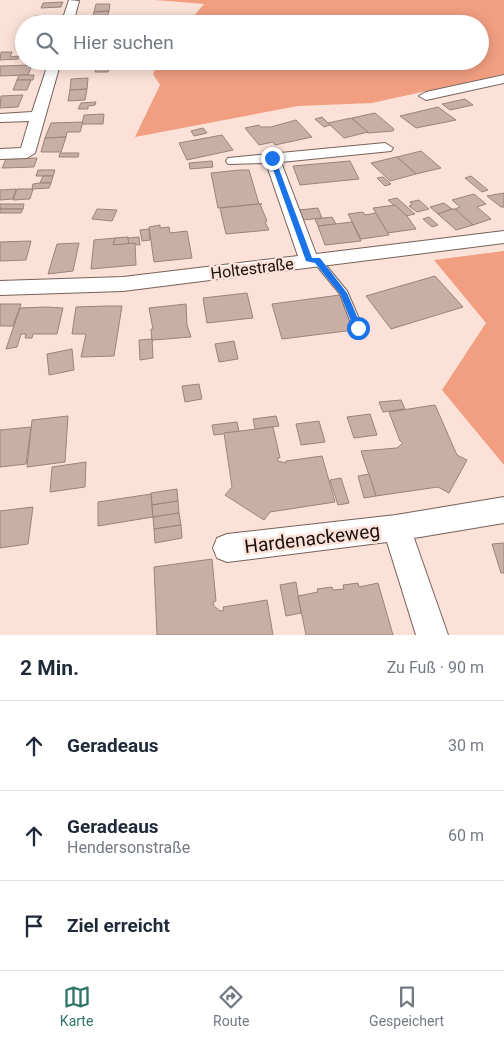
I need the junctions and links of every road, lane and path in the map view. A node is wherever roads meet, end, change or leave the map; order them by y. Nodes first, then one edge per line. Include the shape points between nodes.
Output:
1 (74, 1) edge
2 (70, 15) edge
3 (52, 70) edge
4 (504, 79) edge
5 (426, 96) dead end
6 (38, 116) junction
7 (0, 118) edge
8 (385, 148) dead end
9 (0, 154) edge
10 (272, 158) junction
11 (234, 161) dead end
12 (504, 237) edge
13 (313, 261) junction
14 (0, 288) edge
15 (358, 328) dead end
16 (504, 510) edge
17 (396, 528) junction
18 (228, 548) dead end
19 (432, 635) edge

1 - 2 street
3 - 6 street
4 - 5 street
6 - 7 street
6 - 9 street via 26,153
8 - 10 street
10 - 11 street
10 - 13 street
12 - 13 street, Holtestraße
13 - 14 street, Holtestraße via 123,284
13 - 15 lane via 344,293
16 - 17 street, Hardenackeweg
17 - 18 street, Hardenackeweg
17 - 19 street, Hardenackeweg

